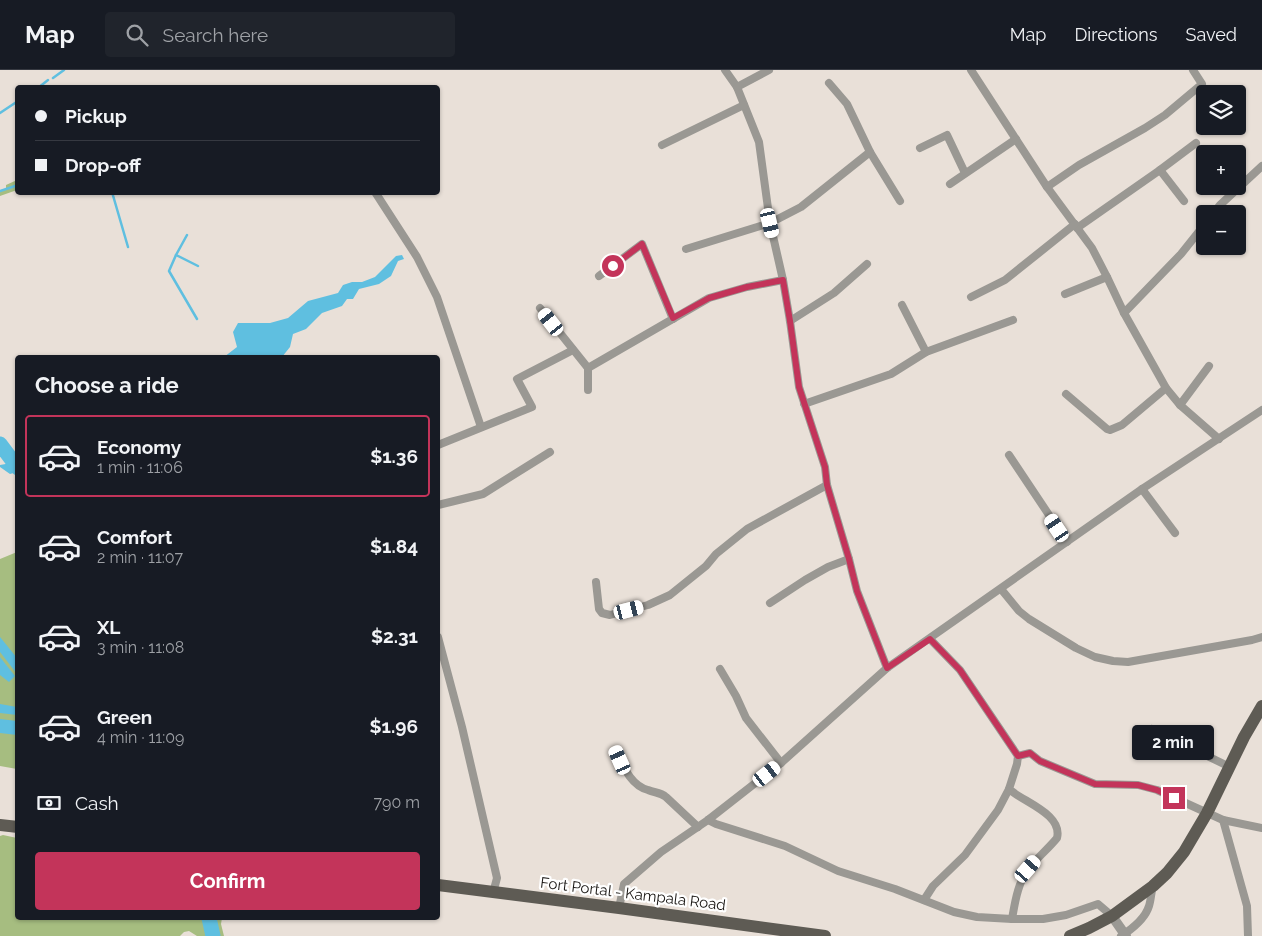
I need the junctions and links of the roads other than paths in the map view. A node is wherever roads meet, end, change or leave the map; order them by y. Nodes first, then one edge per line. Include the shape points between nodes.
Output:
1 (724, 70) edge
2 (769, 70) edge
3 (971, 70) edge
4 (1193, 70) edge
5 (829, 83) dead end
6 (737, 87) junction
7 (744, 106) junction
8 (1016, 139) junction
9 (1196, 143) dead end
10 (662, 145) dead end
11 (920, 148) dead end
12 (870, 152) junction
13 (1262, 166) edge
14 (1160, 170) junction
15 (965, 173) junction
16 (950, 184) dead end
17 (1047, 186) junction
18 (377, 195) edge
19 (900, 201) dead end
20 (1184, 201) dead end
21 (1220, 205) edge
22 (770, 223) junction
23 (1076, 226) junction
24 (1196, 235) edge
25 (686, 249) dead end
26 (867, 264) dead end
27 (599, 276) dead end
28 (1107, 277) junction
29 (783, 280) junction
30 (1065, 294) dead end
31 (971, 297) dead end
32 (902, 305) dead end
33 (540, 308) dead end
34 (1124, 313) junction
35 (673, 318) junction
36 (1013, 320) dead end
37 (790, 321) junction
38 (573, 350) junction
39 (926, 352) junction
40 (1209, 366) dead end
41 (588, 368) junction
42 (1166, 388) junction
43 (588, 390) dead end
44 (1066, 394) dead end
45 (804, 404) junction
46 (1180, 405) junction
47 (1260, 413) edge
48 (481, 428) junction
49 (1219, 439) junction
50 (440, 444) edge
51 (550, 452) dead end
52 (1009, 455) dead end
53 (827, 485) junction
54 (1142, 489) junction
55 (440, 505) edge
56 (1175, 533) dead end
57 (1067, 542) junction
58 (849, 559) junction
59 (596, 582) dead end
60 (1001, 589) junction
61 (770, 603) dead end
62 (1262, 637) edge
63 (930, 639) junction
64 (440, 644) edge
65 (887, 668) junction
66 (720, 669) dead end
67 (1262, 706) edge
68 (1152, 730) dead end
69 (616, 751) dead end
70 (1018, 756) junction
71 (782, 762) junction
72 (1230, 767) junction
73 (1009, 789) junction
74 (1207, 813) junction
75 (708, 820) junction
76 (1223, 820) junction
77 (0, 825) edge
78 (15, 827) edge
79 (698, 827) junction
80 (1262, 828) edge
81 (440, 885) edge
82 (1153, 886) junction
83 (493, 893) junction
84 (924, 900) junction
85 (619, 908) junction
86 (1112, 916) junction
87 (1012, 919) junction
88 (1124, 935) edge
89 (825, 936) edge
90 (1070, 936) edge
91 (1248, 936) edge

1 - 6 street
2 - 6 street
3 - 8 street
4 - 17 street via 1202,84 1165,115
5 - 12 street via 847,104
6 - 7 street
7 - 10 street
7 - 22 street via 760,142
8 - 15 street
8 - 17 street
9 - 14 street
11 - 15 street via 947,135
12 - 19 street
12 - 22 street via 801,207
13 - 21 street
14 - 20 street
14 - 23 street
15 - 16 street
17 - 23 street
18 - 48 street via 417,257 437,297
22 - 25 street
22 - 29 street
23 - 28 street
23 - 31 street via 1005,280
24 - 34 street
26 - 37 street via 834,293
27 - 35 street via 642,244
28 - 30 street
28 - 34 street
29 - 35 street via 709,298
29 - 37 street
32 - 39 street
33 - 38 street
34 - 42 street
35 - 41 street
36 - 39 street
37 - 45 street
38 - 41 street
38 - 48 street via 517,379 532,407
39 - 45 street via 891,374
40 - 46 street
41 - 43 street
42 - 44 street via 1122,426 1110,430
42 - 46 street
45 - 53 street via 825,467
46 - 49 street
47 - 49 street
48 - 50 street
49 - 54 street
51 - 55 street via 483,494
52 - 57 street
53 - 58 street
53 - 59 street via 747,529 670,595 648,605 610,615 602,613
54 - 56 street
54 - 57 street
57 - 60 street
58 - 61 street via 828,567
58 - 65 street via 857,591
60 - 62 street via 1018,611 1029,619 1076,648 1113,661 1128,662
60 - 63 street
63 - 65 street
63 - 70 street via 960,670
64 - 83 street via 497,878
65 - 71 street
66 - 71 street via 746,718
67 - 72 main road
68 - 72 street
69 - 79 street via 633,781 647,790 662,793
70 - 73 street
70 - 74 street via 1030,753 1040,761 1095,784 1138,785 1157,790
71 - 75 street
72 - 74 main road
73 - 84 street via 971,848 933,886
73 - 87 street via 1047,814 1058,834 1028,869 1018,892
74 - 76 street
74 - 82 main road via 1184,852
75 - 79 street
75 - 84 street via 785,846 838,871
76 - 80 street
76 - 91 street via 1247,906
77 - 78 main road
79 - 85 street via 660,852 624,884
81 - 83 main road, Fort Portal - Kampala Road
82 - 86 main road
82 - 88 street via 1145,914
83 - 85 main road, Fort Portal - Kampala Road
84 - 87 street via 963,914
85 - 89 main road, Fort Portal - Kampala Road
86 - 87 street via 1098,904 1066,915
86 - 88 street
86 - 90 main road

